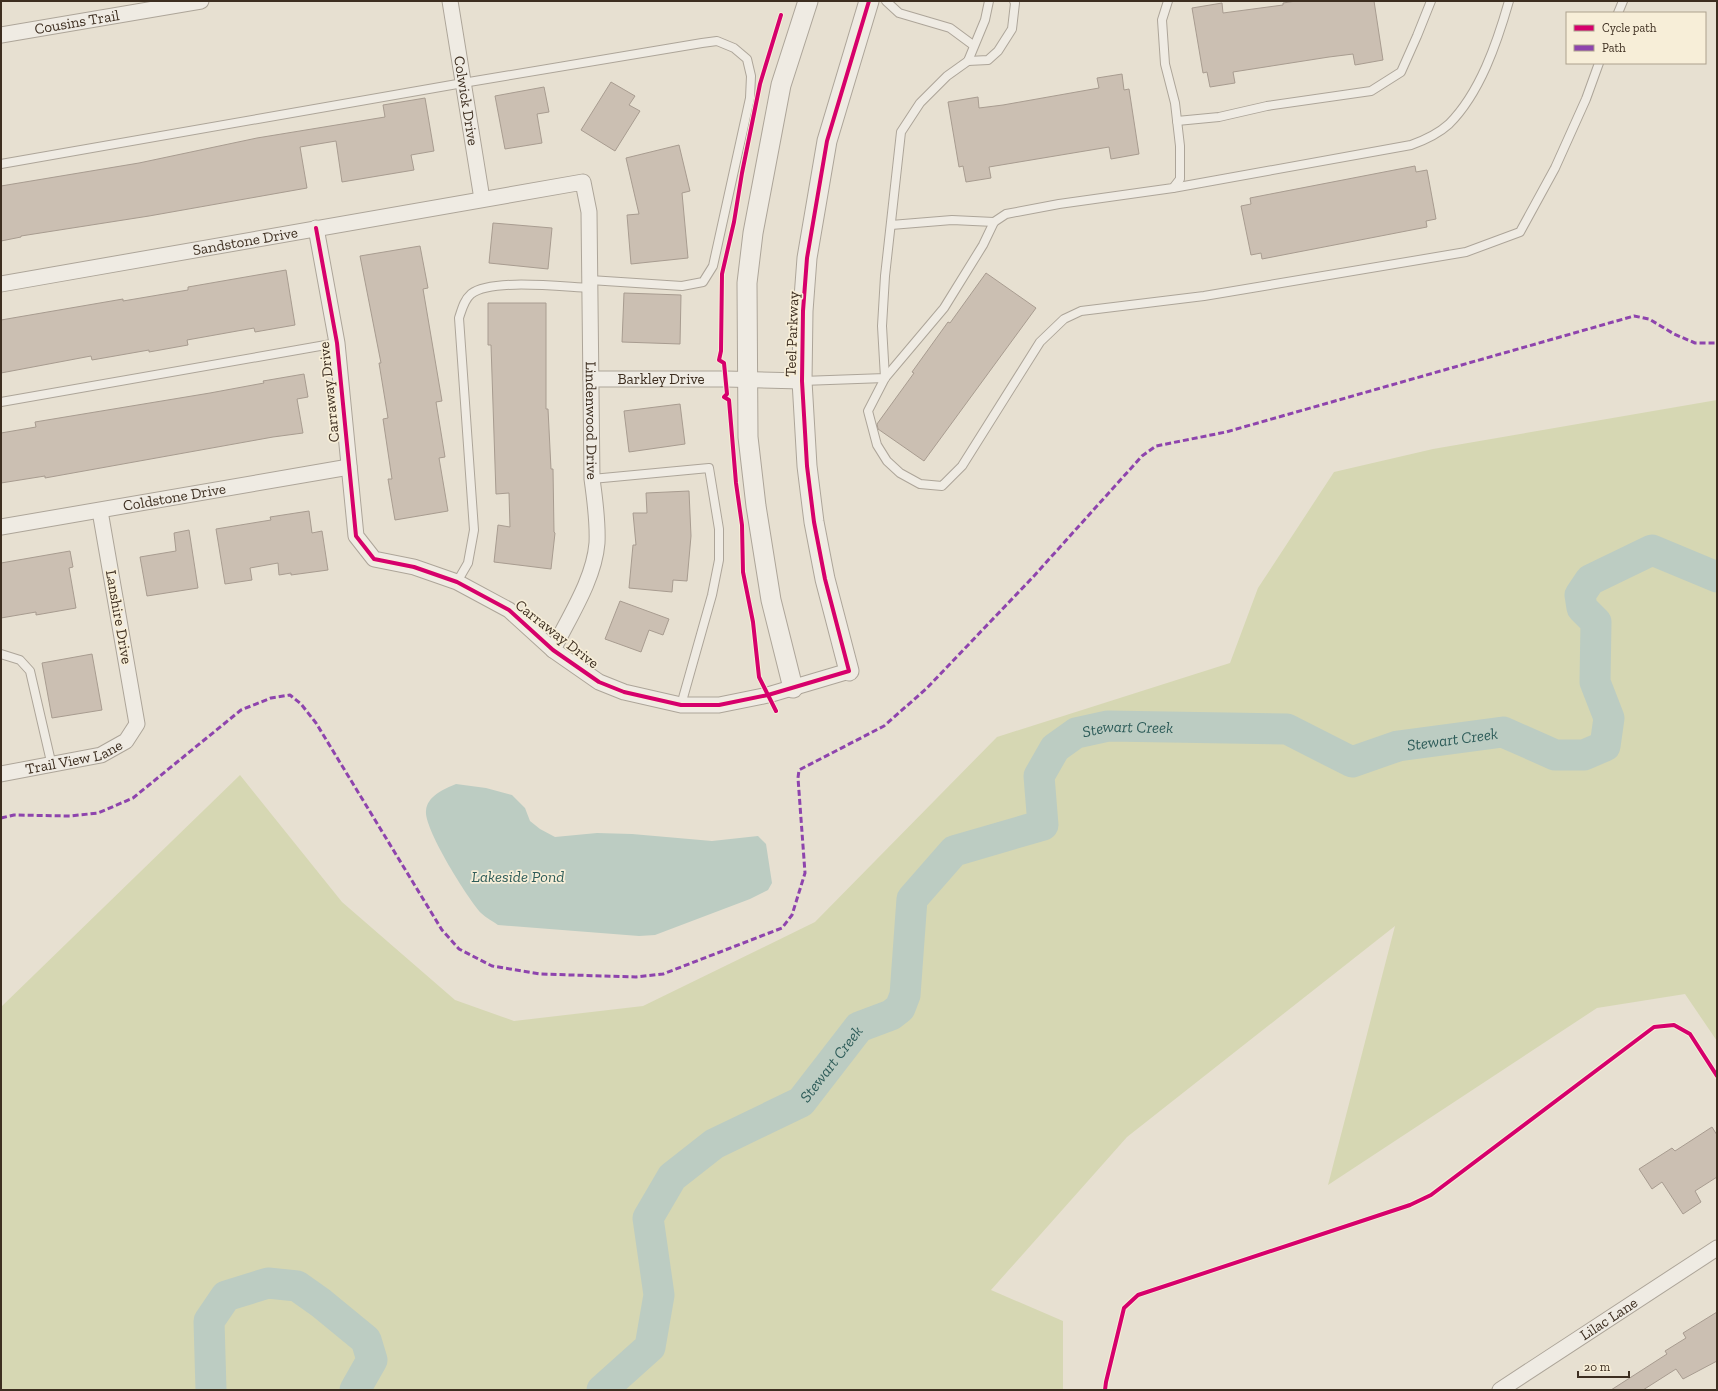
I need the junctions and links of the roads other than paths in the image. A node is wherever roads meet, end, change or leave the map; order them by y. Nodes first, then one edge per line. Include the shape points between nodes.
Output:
1 (201, 1) edge
2 (450, 1) edge
3 (808, 1) edge
4 (869, 1) edge
5 (886, 1) edge
6 (990, 1) edge
7 (1014, 1) edge
8 (1168, 1) edge
9 (1431, 1) edge
10 (1509, 1) edge
11 (1623, 1) edge
12 (1618, 12) edge
13 (1, 35) edge
14 (973, 45) junction
15 (968, 61) junction
16 (1599, 64) edge
17 (463, 83) junction
18 (1177, 121) junction
19 (1, 164) edge
20 (583, 182) joint
21 (1174, 188) junction
22 (482, 199) junction
23 (994, 222) junction
24 (891, 225) junction
25 (316, 228) junction
26 (1, 284) edge
27 (590, 284) junction
28 (337, 343) junction
29 (885, 378) junction
30 (591, 379) junction
31 (747, 381) junction
32 (802, 381) junction
33 (1, 402) edge
34 (349, 467) junction
35 (592, 479) junction
36 (100, 511) junction
37 (1, 527) edge
38 (457, 582) junction
39 (553, 650) junction
40 (1, 654) edge
41 (849, 671) joint
42 (793, 688) junction
43 (681, 705) junction
44 (137, 724) joint
45 (52, 766) junction
46 (1, 774) edge
47 (1717, 1248) edge
48 (1500, 1390) edge

1 - 13 street, Cousins Trail
2 - 17 street, Colwick Drive
3 - 31 street via 781,85 752,233 747,283
4 - 32 street, Teel Parkway via 827,140 817,195 807,258
5 - 14 lane via 899,13 950,28
6 - 14 lane via 985,20
7 - 15 lane via 1012,29 998,51 988,60
8 - 18 lane via 1162,20 1166,64
9 - 18 lane via 1400,72 1370,91 1267,106 1219,117
10 - 21 lane via 1489,62 1474,88 1448,124 1429,138 1412,145
11 - 12 lane
14 - 15 lane
15 - 24 lane via 947,76 920,103 901,132
16 - 29 lane via 1555,168 1520,232 1466,252 1204,296 1081,311 1069,316 1040,342 962,466 942,486 920,484 900,473 887,461 877,445 868,411
17 - 19 lane
17 - 22 street, Colwick Drive
17 - 27 lane via 717,41 734,48 747,59 751,76 750,98 713,266 703,282 682,286
18 - 21 lane via 1180,179
20 - 22 street, Sandstone Drive
20 - 27 street, Lindenwood Drive via 589,212
21 - 23 lane via 1006,214
22 - 25 street, Sandstone Drive
23 - 24 lane via 952,220
23 - 29 lane via 983,245 944,308
24 - 29 lane via 882,326
25 - 26 street, Sandstone Drive
25 - 28 street, Carraway Drive
27 - 30 street, Lindenwood Drive
27 - 38 lane via 501,284 471,294 463,303 460,318 474,530 468,563
28 - 33 lane
28 - 34 street, Carraway Drive
29 - 32 lane
30 - 31 street, Barkley Drive
30 - 35 street, Lindenwood Drive
31 - 32 street, Barkley Drive
31 - 42 street via 748,437 756,506 771,600
32 - 41 street, Teel Parkway via 806,466 814,522
34 - 36 street, Coldstone Drive
34 - 38 street, Carraway Drive via 356,536 374,559 414,568
35 - 39 street, Lindenwood Drive via 597,544 590,576
35 - 43 lane via 709,468 719,530 719,560 712,595
36 - 37 street, Coldstone Drive
36 - 44 street, Lanshire Drive
38 - 39 street, Carraway Drive via 508,610
39 - 43 street, Carraway Drive via 599,682 624,692
40 - 45 lane via 20,660 30,671
41 - 42 street, Carraway Drive
42 - 43 street, Carraway Drive via 719,705
44 - 45 street, Trail View Lane via 126,741 101,755
45 - 46 street, Trail View Lane
47 - 48 street, Lilac Lane

